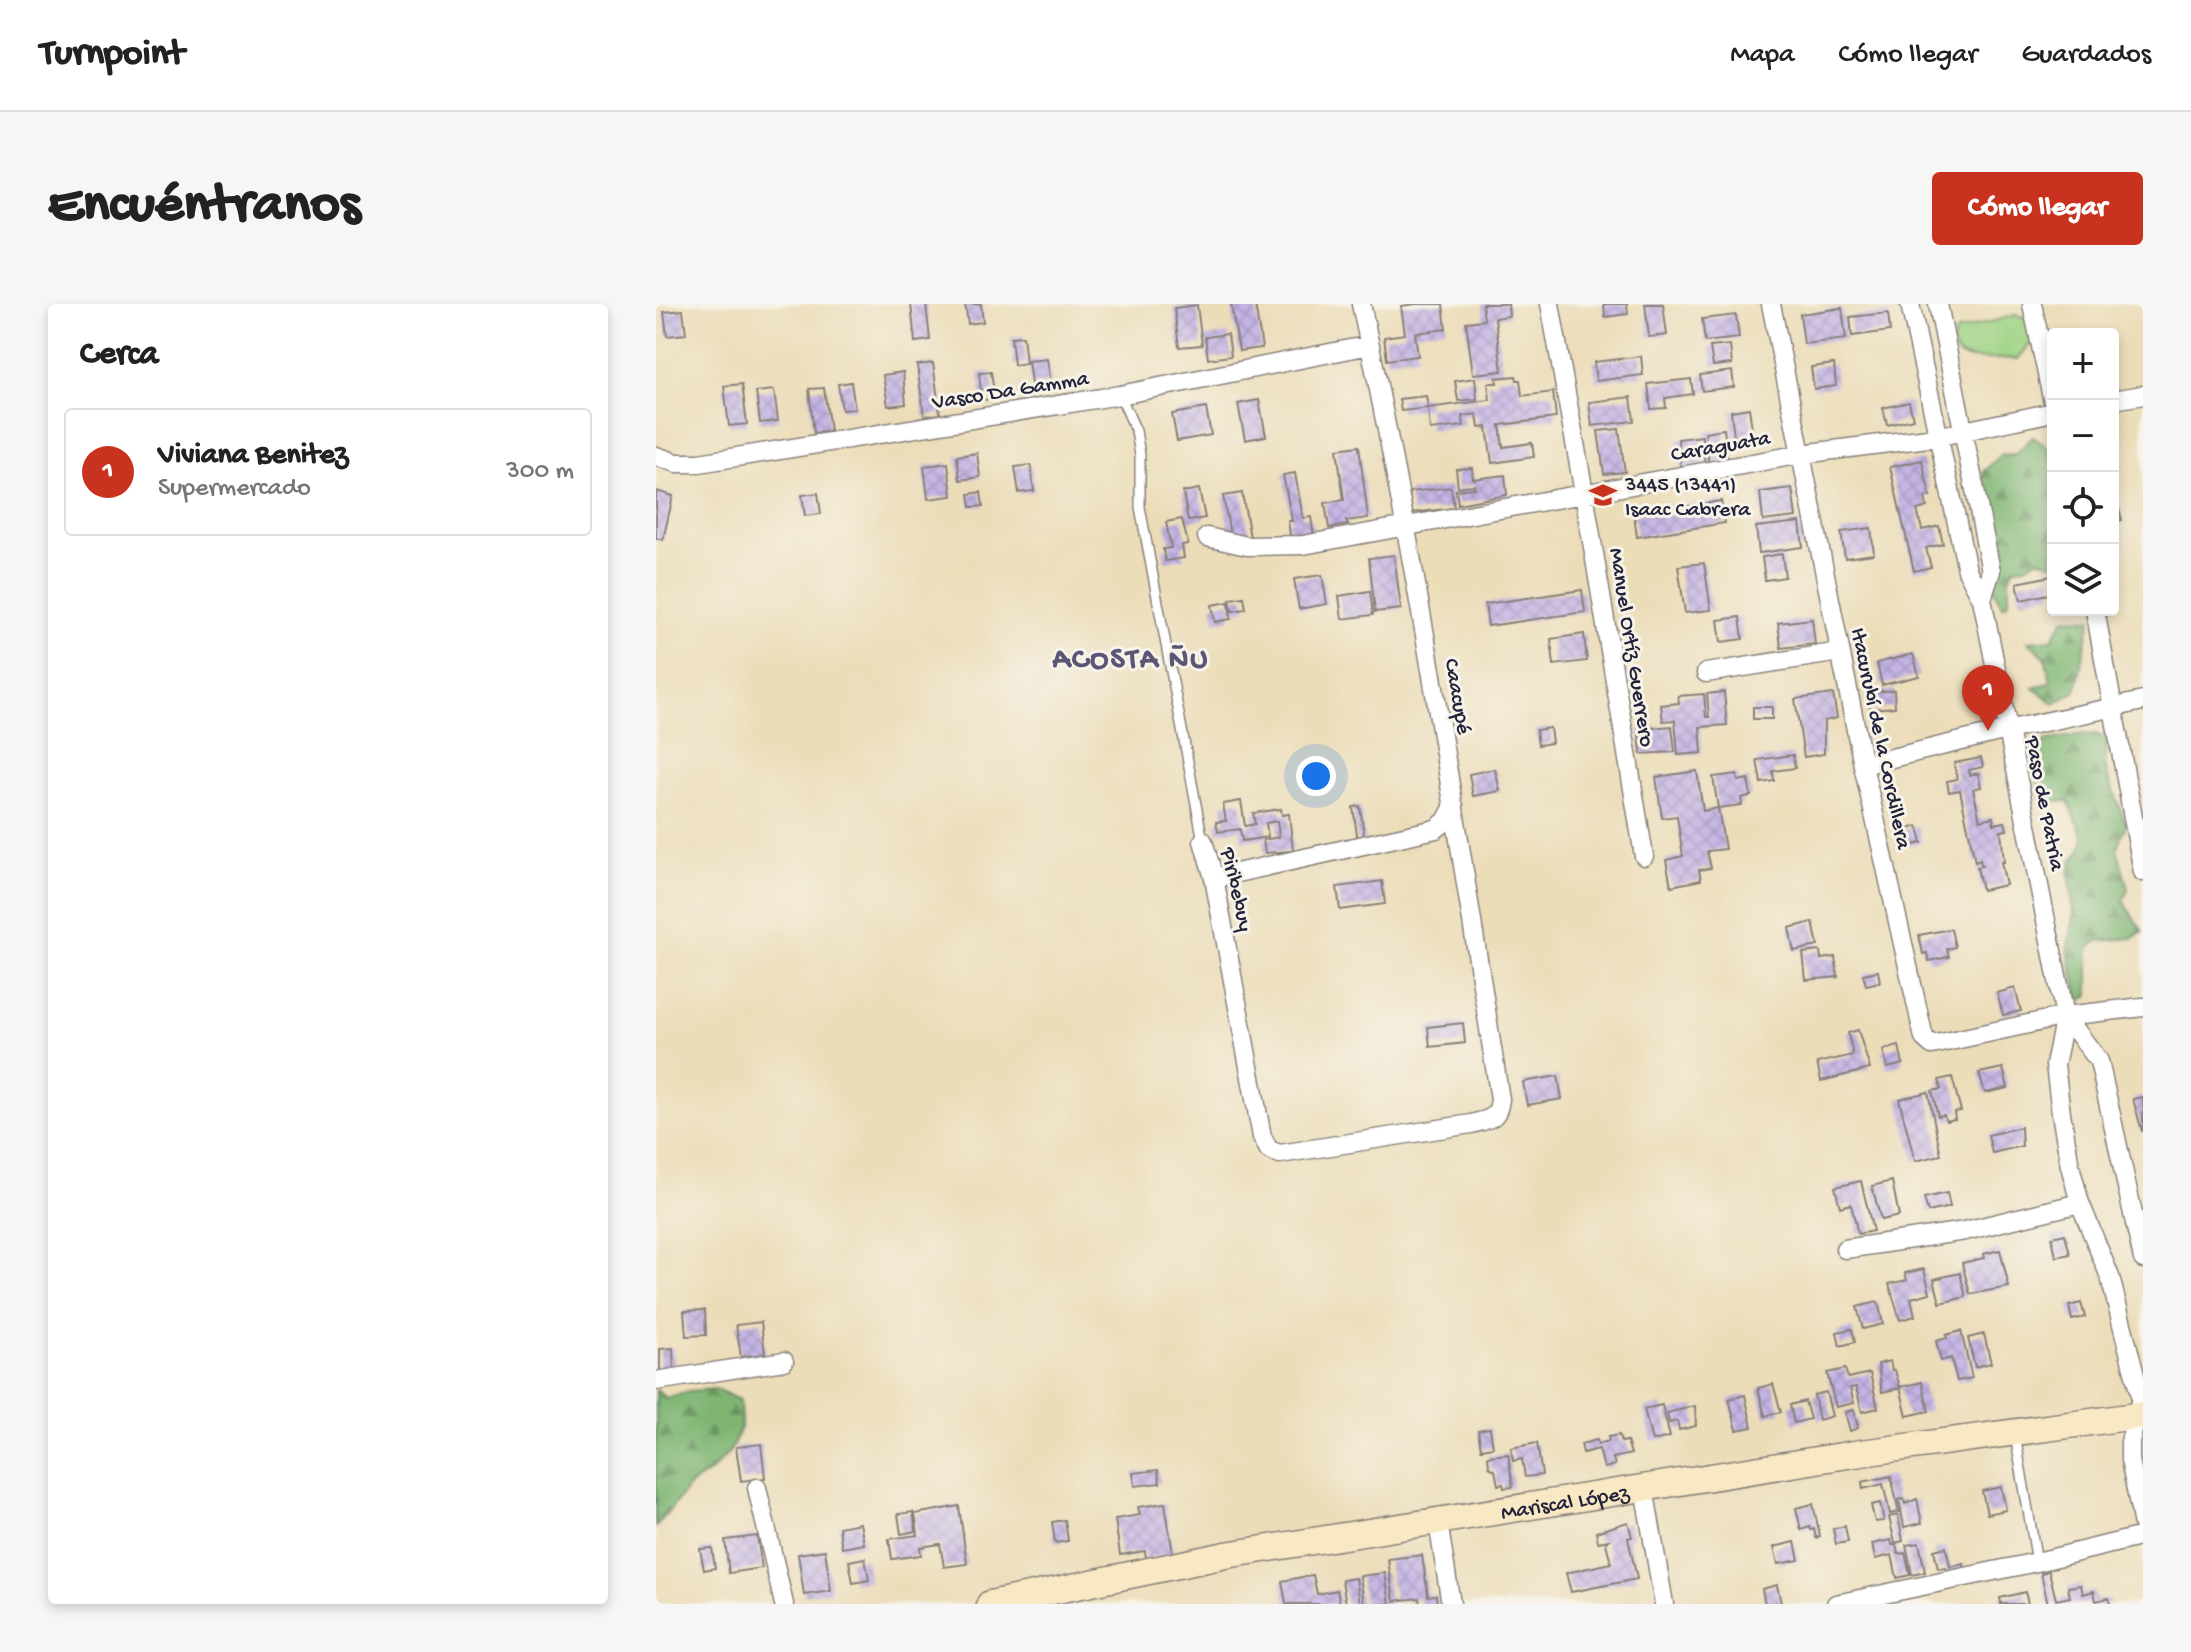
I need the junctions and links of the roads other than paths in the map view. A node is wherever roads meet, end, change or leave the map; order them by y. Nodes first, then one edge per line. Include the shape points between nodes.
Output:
1 (1361, 304) edge
2 (1550, 304) edge
3 (1771, 304) edge
4 (1910, 304) edge
5 (1938, 304) edge
6 (2032, 304) edge
7 (1370, 345) junction
8 (1120, 395) junction
9 (2143, 395) edge
10 (2119, 399) edge
11 (2053, 400) edge
12 (2047, 413) edge
13 (1963, 432) junction
14 (1936, 437) junction
15 (1802, 454) junction
16 (656, 456) edge
17 (1584, 493) junction
18 (1405, 525) junction
19 (1207, 537) dead end
20 (1982, 599) junction
21 (2096, 616) edge
22 (1840, 652) junction
23 (1706, 673) dead end
24 (2143, 701) edge
25 (2114, 707) junction
26 (2007, 730) junction
27 (1863, 765) junction
28 (1454, 806) junction
29 (1203, 841) joint
30 (1644, 856) dead end
31 (2143, 872) edge
32 (1214, 878) junction
33 (2143, 1007) edge
34 (2065, 1016) junction
35 (1500, 1099) joint
36 (2080, 1203) junction
37 (1845, 1249) dead end
38 (2143, 1259) edge
39 (784, 1361) dead end
40 (656, 1381) edge
41 (2140, 1416) edge
42 (2015, 1434) junction
43 (757, 1488) dead end
44 (1644, 1488) junction
45 (1438, 1522) junction
46 (2143, 1525) edge
47 (2143, 1536) edge
48 (2037, 1562) junction
49 (784, 1604) edge
50 (990, 1604) edge
51 (1451, 1604) edge
52 (1664, 1604) edge
53 (1836, 1604) edge

1 - 7 street, Caacupé
2 - 17 street, Manuel Ortíz Guerrero
3 - 15 street, Itacurubí de la Cordillera
4 - 14 street, Paso de Patria
5 - 13 street, Paso de Patria
6 - 11 street
7 - 8 street, Vasco Da Gamma
7 - 18 street, Caacupé
8 - 16 street, Vasco Da Gamma via 699,463
8 - 29 lane, Piribebuy via 1136,431 1140,507
9 - 10 street
12 - 13 street, Caraguata
13 - 14 street, Caraguata
13 - 20 street, Paso de Patria via 1991,571
14 - 15 street, Caraguata
14 - 20 street, Paso de Patria via 1967,570
15 - 17 street, Caraguata
15 - 22 street, Itacurubí de la Cordillera
17 - 18 street, Caraguata
17 - 30 street, Manuel Ortíz Guerrero
18 - 19 street, Caraguata via 1303,545 1247,546
18 - 28 street, Caacupé
20 - 26 street, Paso de Patria
21 - 25 street
22 - 23 street
22 - 27 street, Itacurubí de la Cordillera
24 - 25 street
25 - 26 street
25 - 31 street
26 - 27 street
26 - 34 street, Paso de Patria
27 - 34 street, Itacurubí de la Cordillera via 1927,1042
28 - 32 street via 1436,829
28 - 35 street, Caacupé
29 - 32 street, Piribebuy
32 - 35 street, Piribebuy via 1262,1137 1269,1150 1280,1154 1471,1124 1494,1116
33 - 34 street
34 - 36 street, Paso de Patria via 2055,1065
34 - 38 street, Paso de Patria via 2099,1061
36 - 37 street via 1965,1231
36 - 41 street, Paso de Patria via 2110,1277 2141,1399
39 - 40 street
41 - 42 street, Mariscal López
41 - 46 street, Paso de Patria via 2130,1460
42 - 44 street, Mariscal López
42 - 48 lane
43 - 49 street
44 - 45 street, Mariscal López
44 - 52 street
45 - 50 street, Mariscal López via 1226,1555
45 - 51 street
47 - 48 street
48 - 53 street

